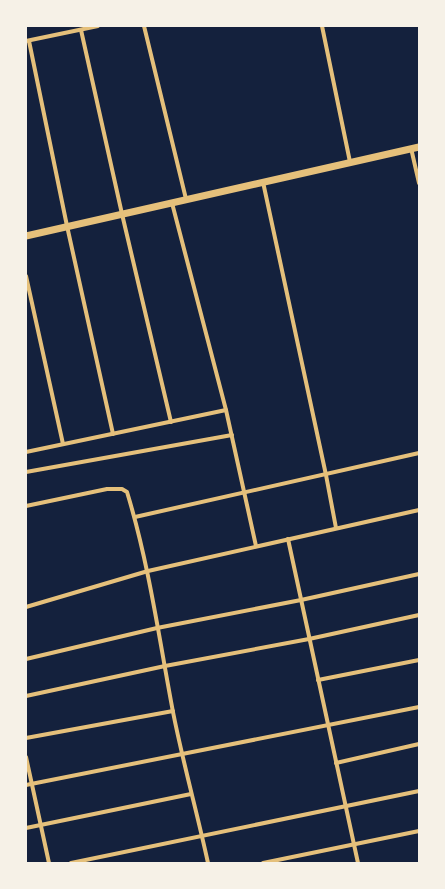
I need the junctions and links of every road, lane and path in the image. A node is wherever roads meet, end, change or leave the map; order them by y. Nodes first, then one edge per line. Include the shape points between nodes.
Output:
1 (98, 26) edge
2 (144, 26) edge
3 (322, 26) edge
4 (81, 30) junction
5 (27, 41) edge
6 (415, 148) edge
7 (350, 162) junction
8 (263, 182) junction
9 (419, 183) edge
10 (186, 199) junction
11 (172, 203) junction
12 (122, 214) junction
13 (67, 226) junction
14 (26, 236) edge
15 (26, 276) edge
16 (226, 410) junction
17 (171, 422) junction
18 (113, 434) junction
19 (232, 435) junction
20 (63, 444) junction
21 (26, 452) edge
22 (419, 453) edge
23 (26, 472) edge
24 (326, 475) junction
25 (244, 492) junction
26 (26, 506) edge
27 (419, 510) edge
28 (135, 518) junction
29 (336, 528) junction
30 (288, 539) junction
31 (256, 546) junction
32 (148, 570) junction
33 (419, 574) edge
34 (301, 600) junction
35 (26, 607) edge
36 (419, 614) edge
37 (157, 628) junction
38 (309, 639) junction
39 (26, 658) edge
40 (419, 660) edge
41 (165, 666) junction
42 (318, 680) junction
43 (26, 696) edge
44 (419, 707) edge
45 (173, 711) junction
46 (328, 725) junction
47 (26, 738) edge
48 (419, 744) edge
49 (182, 755) junction
50 (26, 757) edge
51 (336, 763) junction
52 (31, 784) junction
53 (26, 785) edge
54 (419, 791) edge
55 (191, 794) junction
56 (346, 806) junction
57 (41, 825) junction
58 (26, 828) edge
59 (419, 831) edge
60 (202, 836) junction
61 (354, 845) junction
62 (49, 863) edge
63 (71, 863) edge
64 (208, 863) edge
65 (263, 863) edge
66 (358, 863) edge

1 - 4 street
2 - 10 street
3 - 7 street
4 - 5 street
4 - 12 street
5 - 13 street
6 - 7 street
6 - 9 street
7 - 8 street
8 - 10 street
8 - 24 street
10 - 11 street
11 - 12 street
11 - 16 street
12 - 13 street
12 - 17 street
13 - 14 street
13 - 18 street
15 - 20 street
16 - 17 street
16 - 19 street
17 - 18 street
18 - 20 street
19 - 23 street
19 - 25 street
20 - 21 street
22 - 24 street
24 - 25 street
24 - 29 street
25 - 28 street
25 - 31 street
26 - 28 street via 107,489 122,489 127,492
27 - 29 street
28 - 32 street
29 - 30 street
30 - 31 street
30 - 34 street
31 - 32 street
32 - 35 street
32 - 37 street
33 - 34 street
34 - 37 street
34 - 38 street
36 - 38 street
37 - 39 street
37 - 41 street
38 - 41 street
38 - 42 street
40 - 42 street
41 - 43 street
41 - 45 street
42 - 46 street
44 - 46 street
45 - 47 street
45 - 49 street
46 - 49 street
46 - 51 street
48 - 51 street
49 - 52 street
49 - 55 street
50 - 52 street
51 - 56 street
52 - 53 street
52 - 57 street
54 - 56 street
55 - 57 street
55 - 60 street
56 - 60 street
56 - 61 street
57 - 58 street
57 - 62 street
59 - 61 street
60 - 63 street
60 - 64 street
61 - 65 street
61 - 66 street

